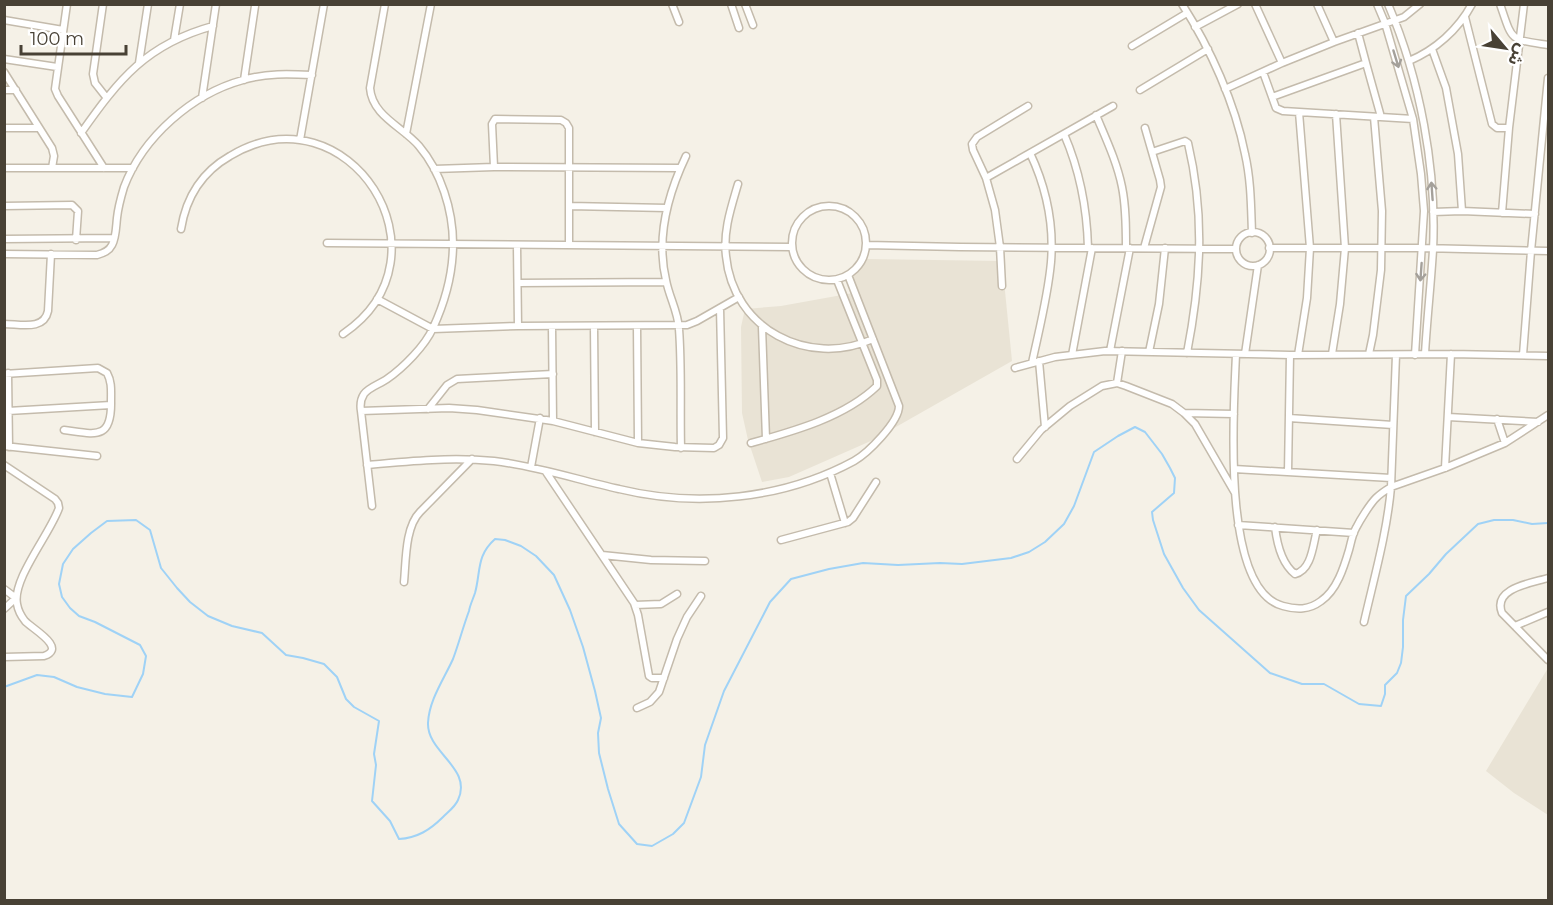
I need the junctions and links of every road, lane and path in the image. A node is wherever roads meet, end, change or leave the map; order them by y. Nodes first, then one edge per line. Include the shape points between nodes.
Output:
1 (67, 4) edge
2 (103, 4) edge
3 (148, 4) edge
4 (180, 4) edge
5 (216, 4) edge
6 (324, 4) edge
7 (384, 4) edge
8 (431, 4) edge
9 (672, 4) edge
10 (731, 4) edge
11 (745, 4) edge
12 (1182, 4) edge
13 (1238, 4) edge
14 (1255, 4) edge
15 (1317, 4) edge
16 (1377, 4) edge
17 (1388, 4) edge
18 (1419, 4) edge
19 (1472, 4) edge
20 (1500, 4) edge
21 (1524, 4) edge
22 (255, 6) dead end
23 (1187, 13) junction
24 (1465, 17) junction
25 (4, 20) edge
26 (1395, 20) junction
27 (679, 22) dead end
28 (1385, 23) junction
29 (753, 25) dead end
30 (213, 26) junction
31 (1196, 27) junction
32 (739, 28) dead end
33 (63, 30) junction
34 (1358, 33) junction
35 (174, 40) junction
36 (1520, 41) junction
37 (1334, 42) junction
38 (1548, 45) edge
39 (1132, 46) dead end
40 (1208, 49) junction
41 (1432, 49) junction
42 (4, 59) edge
43 (1409, 62) junction
44 (139, 63) junction
45 (1282, 63) junction
46 (1366, 63) junction
47 (57, 67) junction
48 (4, 72) edge
49 (1263, 72) junction
50 (312, 75) junction
51 (1548, 78) edge
52 (244, 80) junction
53 (1225, 89) junction
54 (4, 90) edge
55 (16, 90) junction
56 (1140, 90) dead end
57 (106, 97) junction
58 (1272, 97) junction
59 (202, 98) junction
60 (1028, 106) dead end
61 (1113, 106) dead end
62 (1547, 111) edge
63 (1299, 112) junction
64 (1336, 114) junction
65 (1096, 115) junction
66 (1378, 117) junction
67 (1413, 119) junction
68 (4, 128) edge
69 (39, 128) junction
70 (1145, 128) dead end
71 (1509, 128) junction
72 (81, 133) junction
73 (406, 134) junction
74 (1064, 134) junction
75 (300, 140) junction
76 (1152, 152) junction
77 (1030, 153) junction
78 (686, 156) dead end
79 (494, 167) junction
80 (569, 167) junction
81 (4, 168) edge
82 (52, 168) junction
83 (104, 168) junction
84 (133, 168) junction
85 (680, 168) junction
86 (434, 169) junction
87 (986, 178) junction
88 (738, 184) dead end
89 (4, 206) edge
90 (569, 206) junction
91 (667, 208) junction
92 (1462, 211) junction
93 (1433, 212) junction
94 (1502, 213) junction
95 (1535, 214) junction
96 (181, 229) dead end
97 (1252, 233) junction
98 (114, 238) junction
99 (4, 239) edge
100 (66, 240) junction
101 (76, 240) junction
102 (327, 243) dead end
103 (391, 243) junction
104 (453, 244) junction
105 (517, 244) junction
106 (570, 245) junction
107 (866, 245) junction
108 (662, 246) junction
109 (725, 246) junction
110 (792, 247) junction
111 (1000, 247) junction
112 (1052, 247) junction
113 (1090, 248) junction
114 (1128, 248) junction
115 (1144, 248) junction
116 (1165, 248) junction
117 (1269, 248) junction
118 (1310, 248) junction
119 (1345, 248) junction
120 (1381, 248) junction
121 (1422, 248) junction
122 (1433, 248) junction
123 (1200, 249) junction
124 (1236, 249) junction
125 (1531, 251) junction
126 (1548, 251) edge
127 (4, 254) edge
128 (51, 254) junction
129 (66, 254) junction
130 (1258, 265) junction
131 (848, 275) junction
132 (837, 280) junction
133 (666, 282) junction
134 (518, 283) junction
135 (1002, 286) dead end
136 (739, 297) junction
137 (378, 299) junction
138 (720, 308) junction
139 (4, 324) edge
140 (518, 326) junction
141 (552, 326) junction
142 (594, 326) junction
143 (637, 326) junction
144 (679, 326) junction
145 (762, 327) junction
146 (433, 329) junction
147 (343, 334) dead end
148 (873, 339) junction
149 (862, 344) junction
150 (1110, 351) junction
151 (1122, 351) junction
152 (1149, 352) junction
153 (1187, 353) junction
154 (1236, 354) junction
155 (1245, 354) junction
156 (1332, 354) junction
157 (1369, 354) junction
158 (1425, 354) junction
159 (1451, 354) junction
160 (1072, 355) junction
161 (1290, 355) junction
162 (1298, 355) junction
163 (1396, 355) junction
164 (1415, 355) junction
165 (1523, 355) junction
166 (1548, 356) edge
167 (1035, 362) junction
168 (1015, 368) dead end
169 (6, 374) edge
170 (553, 374) junction
171 (1117, 383) junction
172 (111, 405) junction
173 (428, 409) junction
174 (8, 411) junction
175 (361, 411) junction
176 (1184, 413) junction
177 (1234, 414) junction
178 (1548, 416) edge
179 (1448, 417) junction
180 (540, 418) junction
181 (1289, 418) junction
182 (1497, 419) junction
183 (553, 421) junction
184 (1539, 422) junction
185 (1393, 425) junction
186 (1045, 427) junction
187 (64, 430) dead end
188 (595, 432) junction
189 (766, 439) junction
190 (638, 443) junction
191 (752, 443) dead end
192 (1505, 443) junction
193 (7, 446) edge
194 (681, 448) junction
195 (97, 456) dead end
196 (472, 459) junction
197 (1017, 459) dead end
198 (4, 465) edge
199 (367, 465) junction
200 (531, 467) junction
201 (1445, 468) junction
202 (1234, 469) junction
203 (546, 471) junction
204 (1288, 472) junction
205 (830, 473) junction
206 (1391, 478) junction
207 (876, 482) dead end
208 (1391, 487) junction
209 (1235, 493) junction
210 (372, 506) dead end
211 (845, 523) junction
212 (1238, 525) junction
213 (1275, 527) junction
214 (1317, 530) junction
215 (1354, 533) junction
216 (781, 540) dead end
217 (602, 555) junction
218 (705, 561) dead end
219 (1548, 578) edge
220 (404, 582) dead end
221 (4, 589) edge
222 (677, 594) dead end
223 (701, 596) dead end
224 (16, 598) junction
225 (635, 605) junction
226 (4, 609) edge
227 (1548, 612) edge
228 (1364, 622) dead end
229 (1515, 626) junction
230 (4, 657) edge
231 (1548, 660) edge
232 (664, 678) junction
233 (637, 708) dead end

1 - 33 street
2 - 57 street via 93,77
3 - 44 street
4 - 35 street
5 - 30 street
6 - 50 street
7 - 73 street via 371,92 377,108
8 - 73 street
9 - 27 street
10 - 32 street
11 - 29 street
12 - 23 street
13 - 31 street
14 - 45 street
15 - 37 street
16 - 28 street
17 - 26 street
18 - 26 street
19 - 24 street
20 - 36 street via 1510,33
21 - 36 street
22 - 52 street
23 - 31 street
23 - 39 street
24 - 41 street
24 - 71 street via 1492,124 1500,129
25 - 33 street
26 - 28 street
26 - 43 street
28 - 34 street
28 -> 67 street
30 - 35 street
30 - 59 street
31 - 40 street
33 - 47 street
34 - 37 street
34 - 46 street
35 - 44 street
36 - 38 street
36 - 71 street
37 - 45 street
40 - 53 street
40 - 56 street
41 - 43 street
41 - 92 street via 1446,88 1458,154
42 - 47 street
93 -> 43 street via 1422,115
44 - 57 street
45 - 49 street
46 - 58 street
46 - 66 street
47 - 72 street via 56,93
48 - 55 street
49 - 53 street
49 - 58 street
50 - 52 street via 266,75
50 - 75 street
51 - 62 street
52 - 59 street
53 - 97 street via 1245,153
54 - 55 street
55 - 69 street
57 - 72 street
58 - 63 street via 1278,109
59 - 84 street via 152,140
60 - 87 street via 973,142
61 - 65 street
62 - 95 street
63 - 64 street
63 - 118 street
64 - 66 street
64 - 119 street
65 - 74 street
65 - 114 street via 1122,186
66 - 67 street
66 - 120 street
67 - 121 street via 1422,174
68 - 69 street
69 - 82 street via 53,152
70 - 76 street
71 - 94 street
72 - 83 street
73 - 86 street
74 - 77 street
74 - 113 street via 1083,191
75 - 96 street via 260,143 223,160 197,186
75 - 103 street via 337,153 367,178 383,203
76 - 115 street via 1161,187
76 - 123 street via 1183,140 1188,143 1198,201
77 - 87 street
77 - 112 street via 1046,200
78 - 85 street
79 - 80 street
79 - 80 street via 492,124 497,119 564,121 569,128
79 - 86 street
80 - 85 street
80 - 90 street
81 - 82 street
82 - 83 street
83 - 84 street
84 - 98 street via 118,210
85 - 91 street
86 - 104 street via 446,199
87 - 111 street
88 - 109 street
89 - 101 street via 72,205 78,211
90 - 91 street
90 - 106 street
91 - 108 street
92 - 93 street
92 - 94 street
93 - 122 street
94 - 95 street
95 - 125 street
97 - 117 street via 1266,239
97 - 124 street via 1240,239
98 - 101 street
98 - 129 street via 102,254
99 - 100 street
100 - 101 street
100 - 129 street
102 - 103 street
103 - 104 street
103 - 137 street via 388,273
104 - 105 street
104 - 146 street via 449,280
105 - 106 street
105 - 134 street
106 - 108 street
107 - 110 street via 858,220 843,208 830,206 812,210 802,218 795,228
107 - 111 street
107 - 131 street via 861,261
108 - 109 street
108 - 133 street
109 - 110 street
109 - 136 street via 729,273
110 - 132 street via 798,264 807,273
111 - 112 street
111 - 135 street
112 - 113 street
112 - 167 street
113 - 114 street
113 - 160 street
114 - 115 street
114 - 150 street
115 - 116 street
116 - 123 street
116 - 152 street
117 - 118 street
117 - 130 street via 1266,259
118 - 119 street
118 - 162 street
119 - 120 street
119 - 156 street
120 - 121 street
120 - 157 street
121 - 122 street
121 -> 164 street
122 - 125 street
122 - 158 street
123 - 124 street
123 - 153 street
124 - 130 street via 1242,262
125 - 126 street
125 - 165 street
127 - 128 street
128 - 129 street
128 - 139 street via 47,317 36,325
130 - 155 street
131 - 132 street
131 - 148 street
132 - 149 street
133 - 134 street
133 - 144 street
134 - 140 street
136 - 138 street
136 - 145 street
137 - 146 street
137 - 147 street
138 - 144 street via 692,324
138 - 194 street via 722,441 714,448
140 - 141 street
140 - 146 street
141 - 142 street
141 - 170 street
142 - 143 street
142 - 188 street
143 - 144 street
143 - 190 street
144 - 194 street
145 - 149 street via 786,340 815,348
145 - 189 street
146 - 175 street via 405,364 364,393
148 - 149 street
148 - 205 street via 899,411 867,452
149 - 189 street via 877,380 876,387 821,420
150 - 151 street
150 - 160 street
151 - 152 street
151 - 171 street
152 - 153 street
153 - 154 street
154 - 155 street
154 - 177 street
155 - 161 street
156 - 157 street
156 - 162 street
157 - 163 street
158 - 159 street
158 - 164 street
159 - 165 street
159 - 179 street
160 - 167 street
161 - 162 street
161 - 181 street
163 - 164 street
163 - 185 street
165 - 166 street
167 - 168 street
167 - 186 street
169 - 172 street via 101,369 110,379
169 - 174 street
170 - 173 street via 457,380 447,385
170 - 183 street
171 - 176 street via 1172,404
171 - 186 street via 1096,389
172 - 174 street
172 - 187 street via 109,424 99,432
173 - 175 street
173 - 180 street
174 - 193 street
175 - 199 street
176 - 177 street
176 - 209 street via 1195,424
177 - 202 street
178 - 184 street
179 - 182 street
179 - 201 street
180 - 183 street
180 - 200 street
181 - 185 street
181 - 204 street
182 - 184 street
182 - 192 street
183 - 188 street
184 - 192 street
185 - 206 street
186 - 197 street
188 - 190 street
189 - 191 street
190 - 194 street
192 - 201 street
193 - 195 street
196 - 199 street
196 - 200 street
196 - 220 street via 414,520
198 - 224 street via 59,505 20,581
199 - 210 street
200 - 203 street
201 - 208 street
202 - 204 street
202 - 209 street
203 - 205 street via 635,493 698,498 763,493
203 - 217 street
204 - 206 street
205 - 211 street
206 - 208 street
207 - 211 street
208 - 215 street via 1376,498
208 - 228 street
209 - 212 street
211 - 216 street
212 - 213 street
212 - 215 street via 1256,586 1274,604 1293,609 1308,609 1324,600 1336,583
213 - 214 street
213 - 214 street via 1282,556 1295,574 1301,573 1309,562
214 - 215 street
217 - 218 street
217 - 225 street
219 - 229 street via 1502,596 1500,609
221 - 224 street
222 - 225 street via 661,604
223 - 232 street via 676,639
224 - 226 street
224 - 230 street via 23,618 47,639 51,650 44,656
225 - 232 street via 648,675
227 - 229 street
229 - 231 street
232 - 233 street via 653,699

